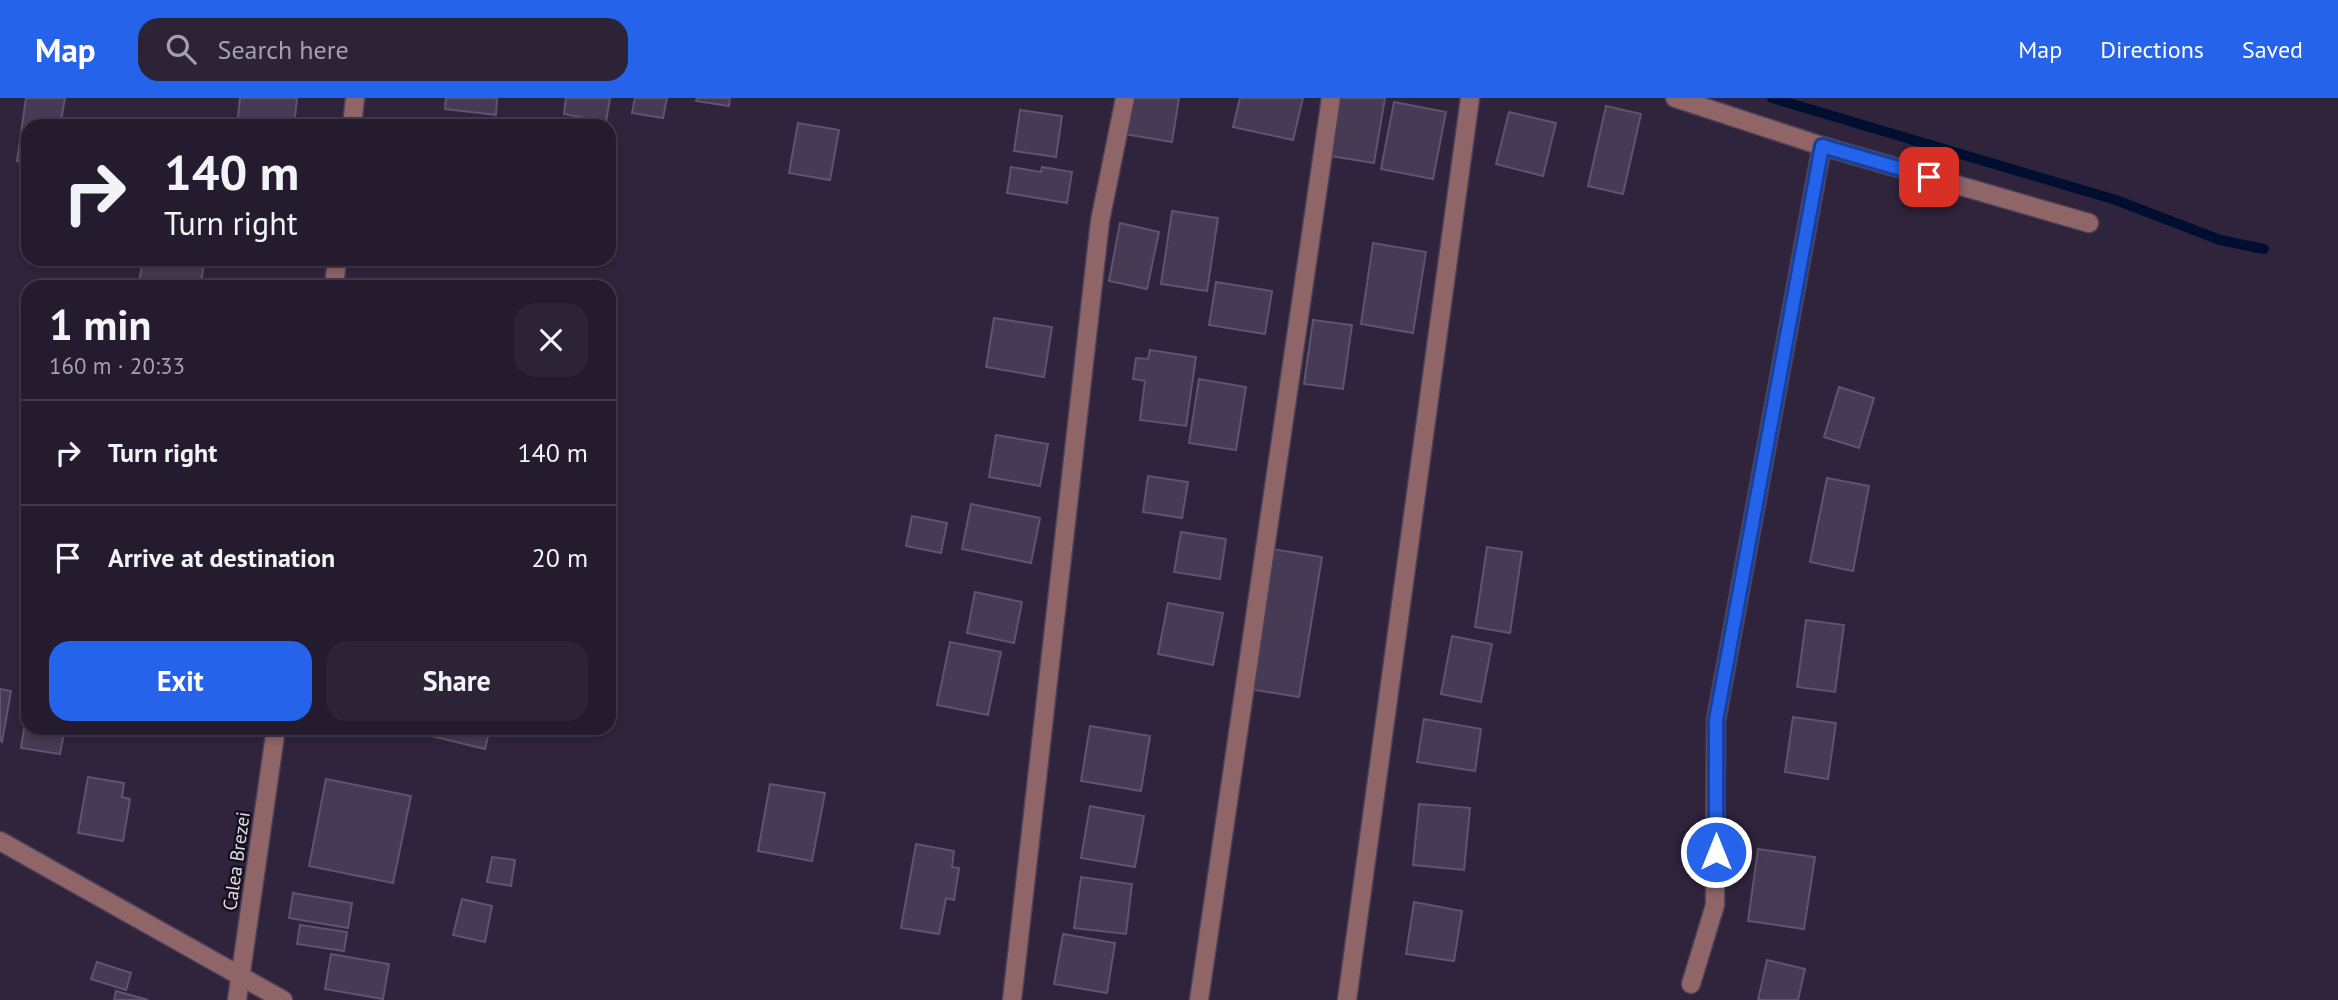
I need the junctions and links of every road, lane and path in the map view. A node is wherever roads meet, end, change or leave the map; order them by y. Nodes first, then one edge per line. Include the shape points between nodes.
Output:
1 (355, 98) edge
2 (1125, 98) edge
3 (1331, 98) edge
4 (1470, 98) edge
5 (1675, 98) edge
6 (353, 119) edge
7 (1822, 146) junction
8 (2089, 223) dead end
9 (275, 735) edge
10 (0, 841) edge
11 (241, 976) junction
12 (1691, 984) dead end
13 (237, 1000) edge
14 (284, 1000) edge
15 (1012, 1000) edge
16 (1199, 1000) edge
17 (1347, 1000) edge

1 - 6 street
2 - 15 street via 1100,221
3 - 16 street
4 - 17 street
5 - 7 street
7 - 8 street
7 - 12 street via 1716,720 1715,905
9 - 11 street, Calea Brezei
10 - 11 street
11 - 13 street, Calea Brezei
11 - 14 street

